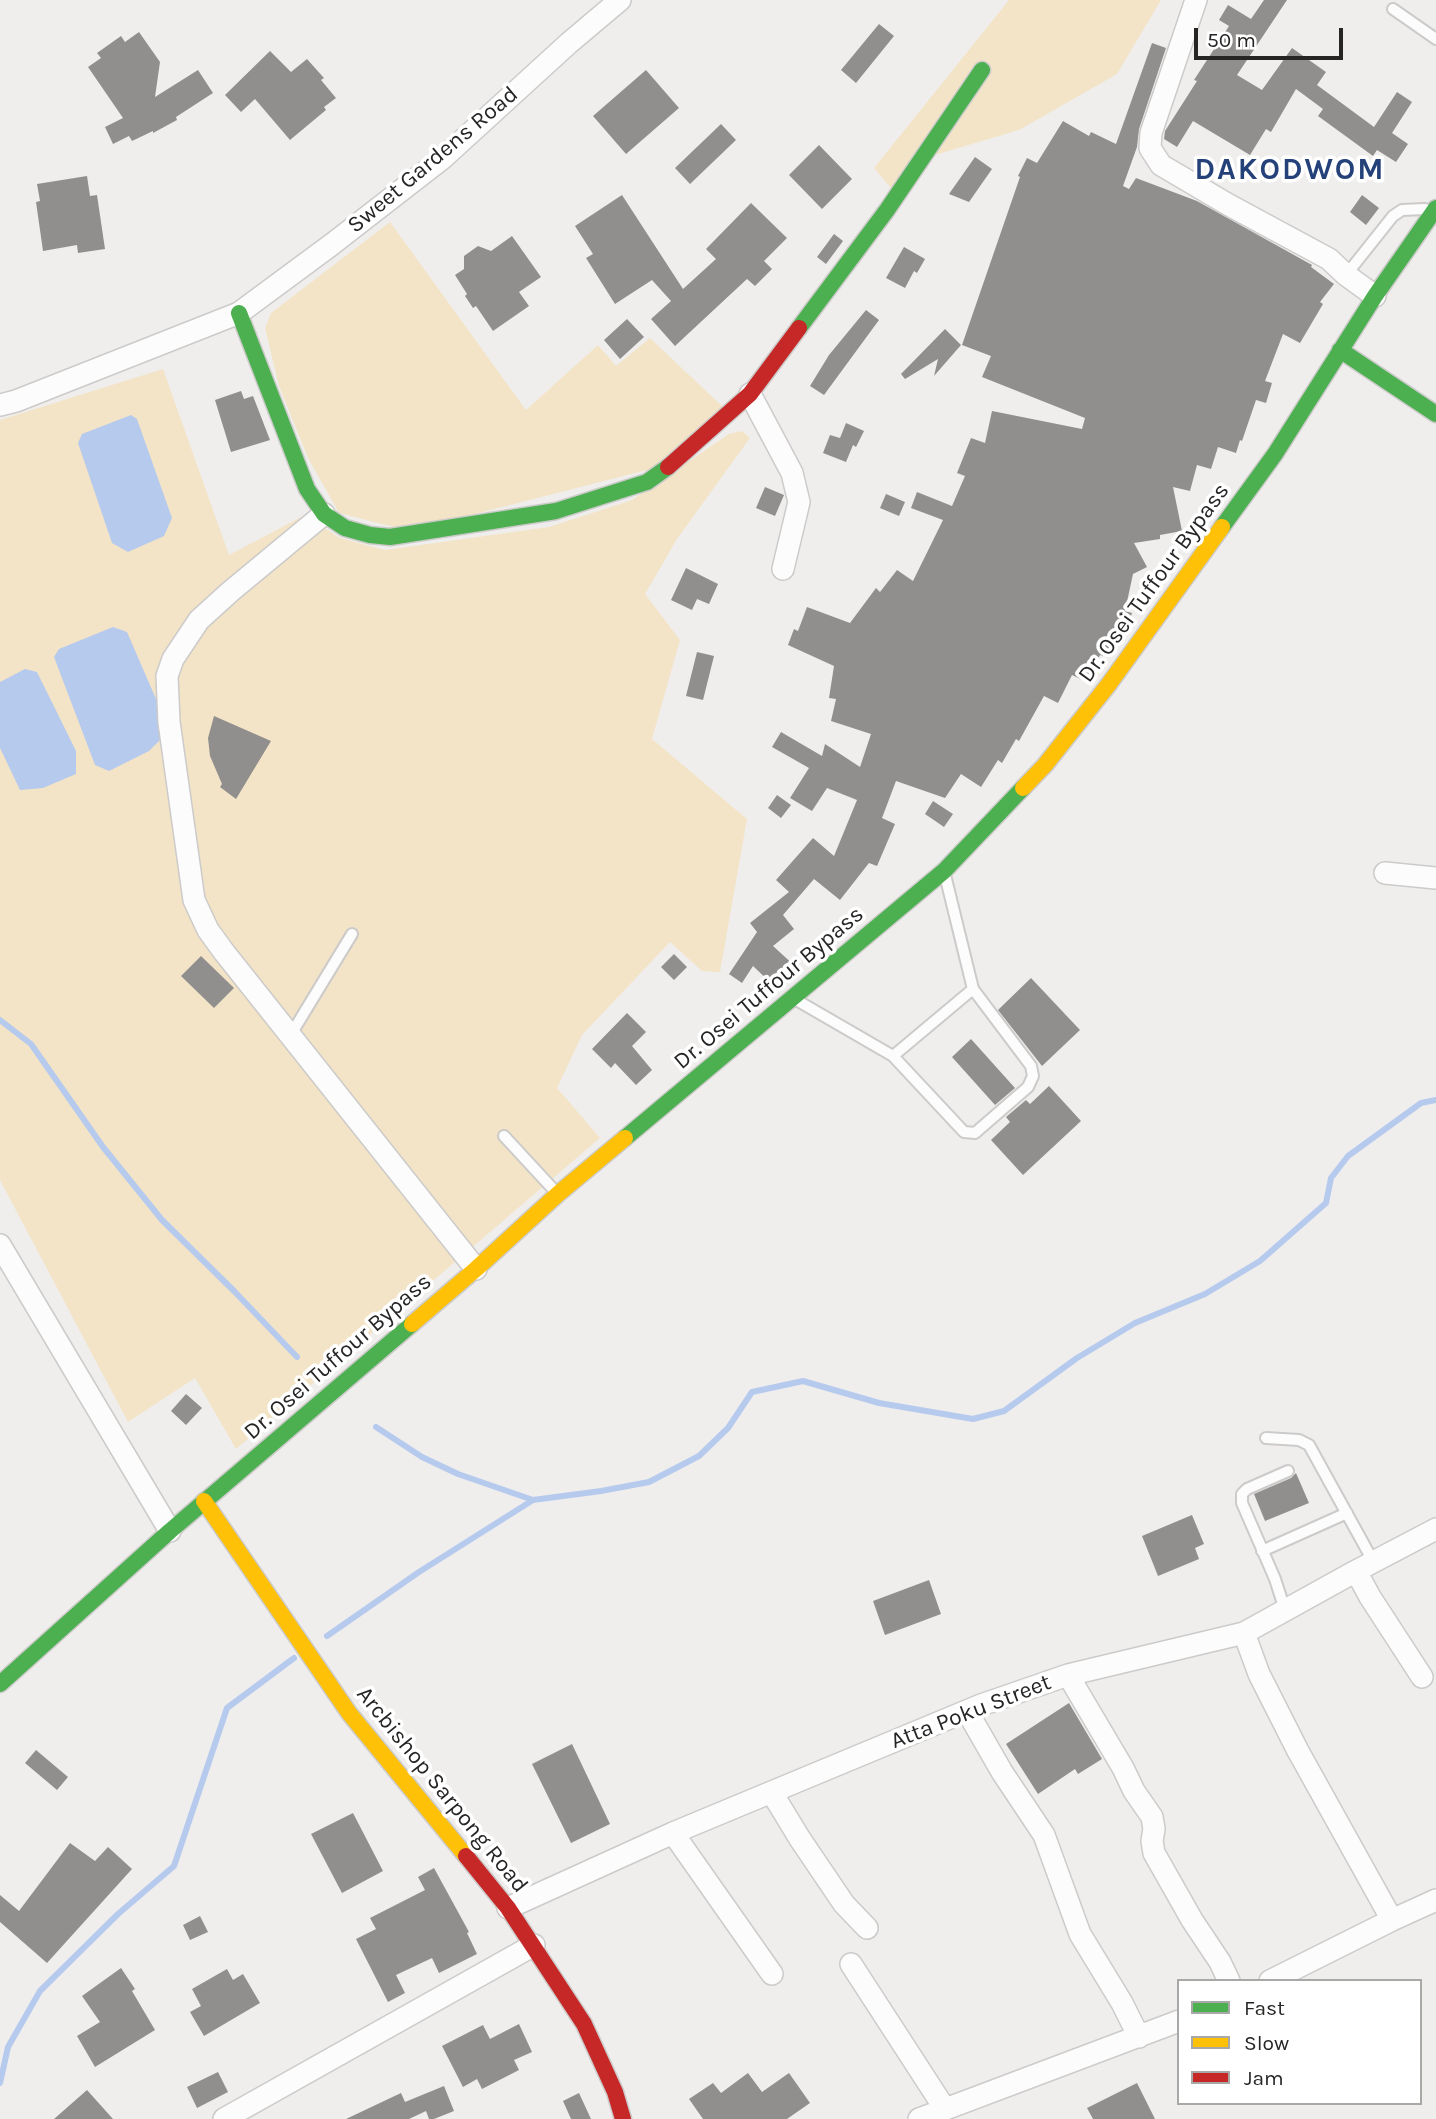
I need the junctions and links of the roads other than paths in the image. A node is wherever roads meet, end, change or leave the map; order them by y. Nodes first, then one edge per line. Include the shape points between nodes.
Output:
1 (620, 0) edge
2 (1196, 0) edge
3 (1393, 9) dead end
4 (1436, 39) edge
5 (982, 70) dead end
6 (1436, 208) edge
7 (1346, 275) junction
8 (1375, 296) junction
9 (239, 313) junction
10 (1340, 350) junction
11 (750, 394) junction
12 (0, 405) edge
13 (1436, 414) edge
14 (324, 514) junction
15 (783, 569) dead end
16 (944, 871) junction
17 (1385, 873) dead end
18 (1436, 878) edge
19 (352, 934) dead end
20 (973, 989) junction
21 (793, 997) junction
22 (290, 1036) junction
23 (892, 1056) junction
24 (504, 1136) dead end
25 (558, 1194) junction
26 (0, 1245) edge
27 (476, 1269) junction
28 (1266, 1438) dead end
29 (1288, 1471) dead end
30 (204, 1502) junction
31 (1347, 1513) junction
32 (1436, 1529) edge
33 (170, 1531) junction
34 (1262, 1551) junction
35 (1364, 1566) junction
36 (1285, 1610) junction
37 (1244, 1633) junction
38 (1068, 1675) junction
39 (1422, 1677) dead end
40 (0, 1684) edge
41 (967, 1711) junction
42 (772, 1793) junction
43 (673, 1833) junction
44 (1436, 1900) edge
45 (508, 1908) junction
46 (1392, 1920) junction
47 (866, 1928) dead end
48 (534, 1945) junction
49 (851, 1964) dead end
50 (772, 1974) dead end
51 (1228, 1979) edge
52 (1274, 1979) edge
53 (1177, 2022) edge
54 (1139, 2037) junction
55 (945, 2109) junction
56 (224, 2119) edge
57 (623, 2119) edge
58 (919, 2119) edge

1 - 9 street, Sweet Gardens Road via 443,158
2 - 7 street via 1150,148 1161,165 1329,258
3 - 4 lane
5 - 11 main road via 887,210
6 - 7 lane via 1402,210 1393,216
6 - 8 main road, Dr. Osei Tuffour Bypass
7 - 8 street
8 - 10 main road, Dr. Osei Tuffour Bypass
9 - 12 street, Sweet Gardens Road
9 - 14 main road via 307,489
10 - 13 main road
10 - 16 main road, Dr. Osei Tuffour Bypass via 1275,454 1109,684 1045,765
11 - 14 main road via 647,482 556,511 390,537 345,528
11 - 15 street via 792,473 799,502
14 - 22 street via 200,620 167,676 169,722 194,900 208,930
16 - 20 lane
16 - 21 main road, Dr. Osei Tuffour Bypass
17 - 18 street
19 - 22 lane
20 - 23 lane
20 - 23 lane via 1031,1066 1033,1076 1028,1087 975,1133 964,1132
21 - 23 lane
21 - 25 main road, Dr. Osei Tuffour Bypass
22 - 27 street
24 - 25 lane
25 - 27 main road, Dr. Osei Tuffour Bypass
26 - 33 street
27 - 30 main road, Dr. Osei Tuffour Bypass
28 - 31 lane via 1309,1445
29 - 34 lane via 1242,1494
30 - 33 main road, Dr. Osei Tuffour Bypass
30 - 45 main road, Arcbishop Sarpong Road via 349,1713
31 - 34 lane
31 - 35 lane
32 - 35 street, Atta Poku Street
33 - 40 main road, Dr. Osei Tuffour Bypass
34 - 36 lane
35 - 36 street, Atta Poku Street
35 - 39 street via 1370,1597
36 - 37 street, Atta Poku Street
37 - 38 street, Atta Poku Street
37 - 46 street via 1298,1751
38 - 41 street, Atta Poku Street
38 - 51 street via 1152,1817 1154,1853
41 - 42 street, Atta Poku Street
41 - 54 street via 1044,1835 1080,1934
42 - 43 street, Atta Poku Street
42 - 47 street via 844,1904
43 - 45 street, Atta Poku Street
43 - 50 street
44 - 46 street
45 - 48 main road, Arcbishop Sarpong Road
46 - 52 street
48 - 56 street
48 - 57 main road, Arcbishop Sarpong Road via 584,2024
49 - 55 street
53 - 54 street
54 - 55 street
55 - 58 street

